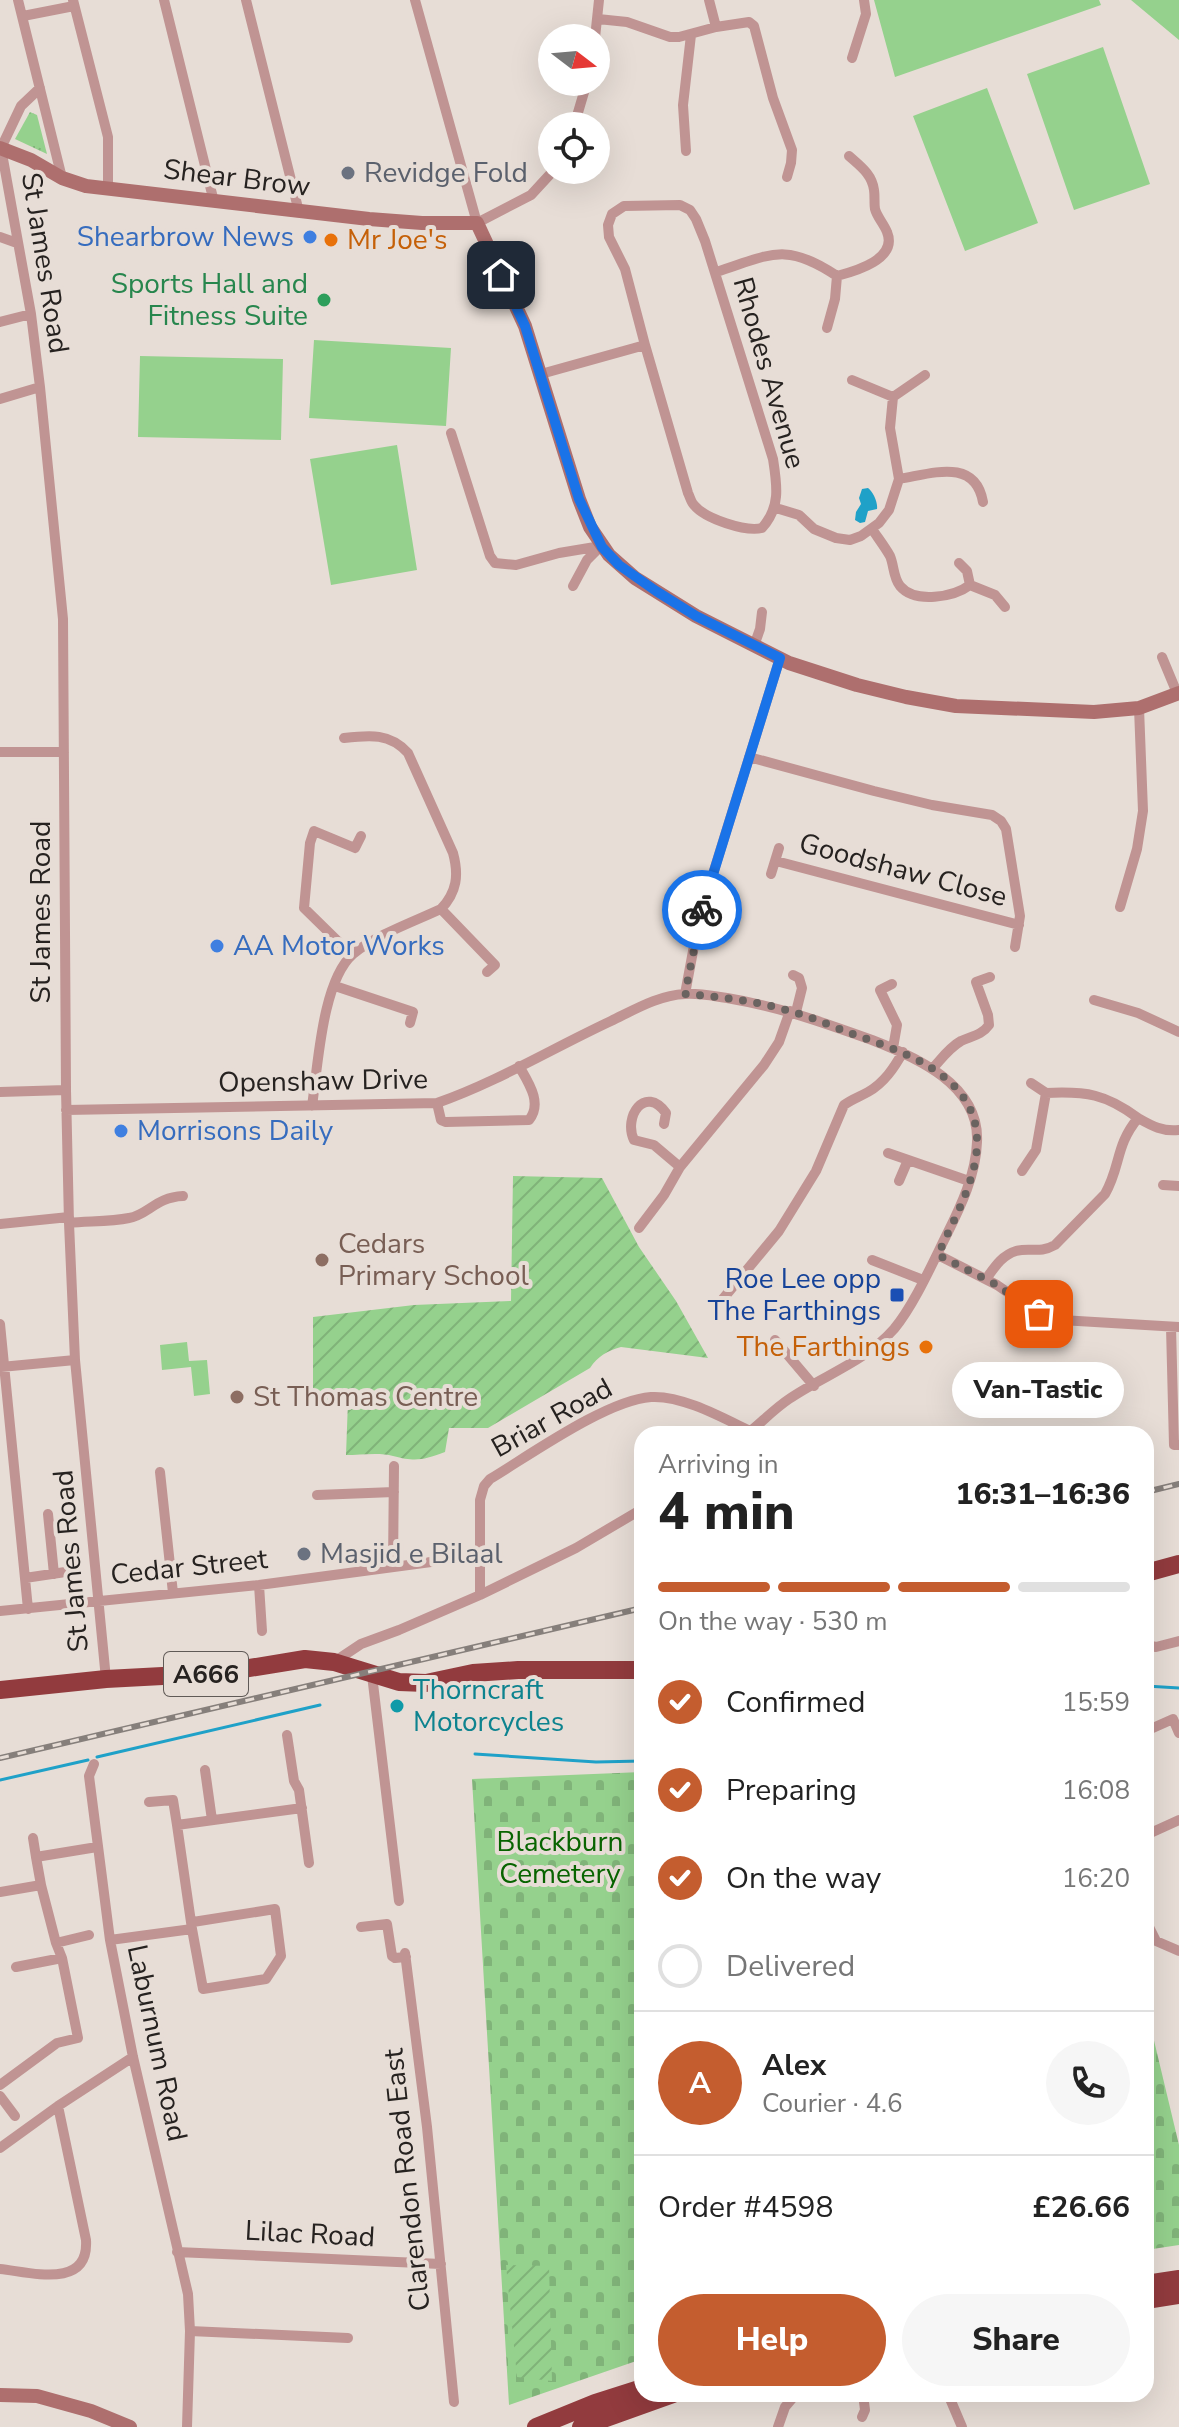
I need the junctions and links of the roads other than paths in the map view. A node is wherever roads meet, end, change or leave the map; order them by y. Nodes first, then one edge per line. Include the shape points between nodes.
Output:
1 (18, 0) edge
2 (164, 0) edge
3 (246, 0) edge
4 (415, 0) edge
5 (599, 0) edge
6 (709, 0) edge
7 (864, 0) edge
8 (74, 3) edge
9 (23, 16) junction
10 (598, 19) junction
11 (597, 24) edge
12 (716, 27) junction
13 (691, 35) junction
14 (852, 58) dead end
15 (40, 88) junction
16 (0, 148) edge
17 (686, 151) dead end
18 (849, 156) dead end
19 (787, 177) dead end
20 (62, 178) junction
21 (541, 184) edge
22 (108, 189) junction
23 (214, 202) junction
24 (299, 212) junction
25 (477, 223) junction
26 (0, 237) edge
27 (17, 243) junction
28 (716, 272) junction
29 (837, 276) junction
30 (31, 314) junction
31 (0, 322) edge
32 (827, 328) dead end
33 (645, 345) junction
34 (541, 374) junction
35 (925, 375) dead end
36 (852, 380) dead end
37 (40, 387) junction
38 (893, 397) junction
39 (0, 399) edge
40 (451, 433) dead end
41 (899, 479) junction
42 (983, 502) dead end
43 (776, 508) junction
44 (872, 529) junction
45 (602, 546) junction
46 (959, 563) dead end
47 (970, 585) junction
48 (573, 586) dead end
49 (1005, 607) dead end
50 (762, 612) dead end
51 (754, 646) junction
52 (1162, 657) dead end
53 (780, 658) junction
54 (1178, 693) edge
55 (1139, 708) junction
56 (344, 738) dead end
57 (0, 752) edge
58 (64, 752) junction
59 (749, 757) junction
60 (361, 836) dead end
61 (779, 848) dead end
62 (776, 861) junction
63 (771, 874) dead end
64 (1120, 907) dead end
65 (441, 909) junction
66 (1019, 925) junction
67 (1015, 947) dead end
68 (352, 955) junction
69 (487, 972) dead end
70 (793, 975) dead end
71 (990, 977) dead end
72 (892, 984) dead end
73 (335, 986) junction
74 (685, 994) junction
75 (1094, 1000) dead end
76 (793, 1012) junction
77 (410, 1023) dead end
78 (1179, 1032) edge
79 (898, 1050) junction
80 (519, 1066) junction
81 (933, 1068) junction
82 (1031, 1083) dead end
83 (66, 1090) junction
84 (0, 1092) edge
85 (1046, 1093) junction
86 (437, 1103) junction
87 (312, 1106) junction
88 (66, 1110) junction
89 (1138, 1118) junction
90 (664, 1124) dead end
91 (1179, 1130) edge
92 (888, 1153) dead end
93 (908, 1160) junction
94 (680, 1167) junction
95 (1022, 1171) dead end
96 (899, 1181) dead end
97 (969, 1181) junction
98 (1163, 1185) dead end
99 (1179, 1186) edge
100 (183, 1196) dead end
101 (69, 1220) junction
102 (0, 1224) edge
103 (639, 1228) dead end
104 (938, 1255) junction
105 (872, 1260) dead end
106 (986, 1279) junction
107 (923, 1280) junction
108 (722, 1300) dead end
109 (0, 1324) edge
110 (1175, 1327) edge
111 (775, 1340) dead end
112 (75, 1360) junction
113 (2, 1367) edge
114 (814, 1386) junction
115 (734, 1426) edge
116 (757, 1426) edge
117 (1179, 1445) edge
118 (394, 1466) dead end
119 (160, 1472) dead end
120 (394, 1492) junction
121 (317, 1495) dead end
122 (48, 1514) dead end
123 (634, 1514) edge
124 (431, 1562) dead end
125 (1179, 1564) edge
126 (393, 1566) junction
127 (72, 1571) dead end
128 (1154, 1571) edge
129 (54, 1574) junction
130 (25, 1578) junction
131 (259, 1585) junction
132 (173, 1593) junction
133 (480, 1595) junction
134 (100, 1601) junction
135 (28, 1609) junction
136 (0, 1611) edge
137 (262, 1631) dead end
138 (1179, 1641) edge
139 (1154, 1647) edge
140 (334, 1662) junction
141 (634, 1670) edge
142 (372, 1675) junction
143 (106, 1679) junction
144 (0, 1690) edge
145 (1154, 1727) edge
146 (1179, 1733) edge
147 (287, 1735) dead end
148 (94, 1764) dead end
149 (205, 1770) dead end
150 (149, 1802) dead end
151 (302, 1808) junction
152 (212, 1820) junction
153 (1179, 1820) edge
154 (177, 1825) junction
155 (1154, 1831) edge
156 (33, 1838) dead end
157 (97, 1847) junction
158 (36, 1857) junction
159 (309, 1863) dead end
160 (41, 1885) junction
161 (0, 1892) edge
162 (399, 1901) dead end
163 (192, 1926) junction
164 (361, 1927) dead end
165 (89, 1935) dead end
166 (1154, 1937) edge
167 (110, 1940) junction
168 (56, 1943) junction
169 (1178, 1949) edge
170 (62, 1958) junction
171 (16, 1967) dead end
172 (133, 2057) junction
173 (0, 2085) edge
174 (0, 2096) edge
175 (58, 2106) junction
176 (15, 2116) dead end
177 (0, 2148) edge
178 (177, 2252) junction
179 (441, 2264) junction
180 (0, 2269) edge
181 (1179, 2279) edge
182 (1154, 2283) edge
183 (1179, 2295) edge
184 (1154, 2299) edge
185 (190, 2331) junction
186 (348, 2338) dead end
187 (634, 2391) edge
188 (0, 2395) edge
189 (454, 2402) dead end
190 (651, 2402) edge
191 (789, 2402) edge
192 (867, 2402) edge
193 (951, 2402) edge
194 (862, 2417) dead end
195 (130, 2427) edge
196 (187, 2427) edge
197 (536, 2427) edge
198 (581, 2427) edge
199 (778, 2427) edge
200 (962, 2427) edge

1 - 9 street
2 - 23 street
3 - 24 street
4 - 25 street
5 - 10 street
6 - 12 street
7 - 14 street via 866,14
8 - 9 street
8 - 22 street via 108,137
9 - 15 street
10 - 11 street
10 - 13 street via 627,22 664,37
12 - 13 street
12 - 19 street via 744,21 754,26 792,150
13 - 17 street via 683,105
15 - 16 street via 21,106
15 - 20 street
16 - 20 main road, Shear Brow
16 - 27 street, St James Road
18 - 29 street via 873,182 875,211 889,245 874,262
20 - 22 main road, Shear Brow
21 - 25 street via 531,195
22 - 23 main road, Shear Brow
23 - 24 main road, Shear Brow
24 - 25 main road, Shear Brow
25 - 34 main road
26 - 27 street
27 - 30 street, St James Road
28 - 29 street via 787,253
28 - 33 street, Rhodes Avenue via 690,210 671,204 624,206 612,214 609,237 625,269
28 - 43 street, Rhodes Avenue via 773,459
29 - 32 street
30 - 31 street
30 - 37 street, St James Road
33 - 34 street
33 - 43 street, Rhodes Avenue via 694,506 752,531 762,528
34 - 45 main road via 579,499
35 - 38 street
36 - 38 street
37 - 39 street
37 - 58 street, St James Road via 63,619
38 - 41 street via 890,428
40 - 45 street via 495,563 516,565
41 - 42 street via 961,472 975,482
41 - 44 street via 889,510
43 - 44 street via 799,515 836,538 850,540
44 - 47 street via 907,592 953,595
45 - 48 street
45 - 51 main road via 635,578
46 - 47 street
47 - 49 street via 995,595
50 - 51 street
51 - 53 main road
52 - 54 street
53 - 55 main road via 857,685 956,706 1094,712
53 - 59 street
54 - 55 main road
55 - 64 street via 1143,811
56 - 65 street via 380,736 408,753 457,867 457,884
57 - 58 street
58 - 83 street, St James Road
59 - 66 street via 932,805 992,815 1006,829
59 - 74 street via 699,919
60 - 68 street via 355,848 314,831 304,908
61 - 62 street
62 - 63 street
62 - 66 street, Goodshaw Close
65 - 68 street
65 - 69 street via 495,965
66 - 67 street
68 - 73 street
70 - 76 street via 802,988
71 - 81 street via 976,982 989,1025 951,1048
72 - 79 street via 880,990 897,1025
73 - 77 street via 413,1012
73 - 87 street
74 - 76 street, Openshaw Drive
74 - 80 street, Openshaw Drive via 649,1003
75 - 78 street
76 - 79 street, Openshaw Drive
76 - 94 street via 748,1087
79 - 81 street, Openshaw Drive
79 - 108 street via 895,1067 884,1080 844,1105 816,1171 779,1231
80 - 86 street, Openshaw Drive
80 - 86 street via 535,1101 529,1120 446,1122
81 - 97 street, Openshaw Drive via 962,1096 974,1120 977,1141
82 - 85 street
83 - 84 street
83 - 88 street, St James Road
85 - 89 street via 1093,1094
85 - 95 street via 1036,1150
86 - 87 street, Openshaw Drive
87 - 88 street, Openshaw Drive
88 - 101 street, St James Road
89 - 91 street via 1156,1128
89 - 106 street via 1121,1144 1105,1194 1055,1245 1008,1255
90 - 94 street via 662,1107 647,1101 635,1110 630,1132 634,1140 654,1145
92 - 93 street
93 - 96 street
93 - 97 street
94 - 103 street
97 - 104 street, Openshaw Drive
98 - 99 street
100 - 101 street via 153,1204 131,1218
101 - 102 street
101 - 112 street, St James Road
104 - 106 street
104 - 107 street, Openshaw Drive
105 - 107 street
106 - 110 street via 1039,1314 1061,1320
107 - 114 street, Openshaw Drive via 895,1328 873,1349
109 - 113 street
110 - 117 street via 1174,1445
111 - 114 street
112 - 113 street
112 - 134 street, St James Road
113 - 130 street
114 - 116 street, Openshaw Drive
115 - 133 street, Briar Road via 697,1408 652,1397 593,1417 503,1471 484,1486 480,1500
118 - 120 street
119 - 132 street
120 - 121 street
120 - 126 street
122 - 129 street
123 - 133 street
124 - 126 street, Cedar Street
125 - 128 highway
126 - 131 street, Cedar Street
127 - 129 street
129 - 130 street
130 - 135 street
131 - 132 street, Cedar Street
131 - 137 street
132 - 134 street, Cedar Street
133 - 140 street via 361,1644
134 - 135 street, Cedar Street
134 - 143 street, St James Road
135 - 136 street, Cedar Street
138 - 139 street
140 - 142 highway, A666
140 - 143 highway, A666 via 305,1659 219,1673
141 - 142 highway, A666 via 518,1670 426,1683
142 - 162 street
143 - 144 highway, A666
145 - 146 street via 1173,1719
147 - 151 street
148 - 157 street, Laburnum Road via 89,1776
149 - 152 street
150 - 154 street via 173,1800
151 - 152 street
151 - 159 street
152 - 154 street
153 - 155 street
154 - 163 street
156 - 158 street
157 - 158 street
157 - 167 street, Laburnum Road
158 - 160 street
160 - 161 street
160 - 168 street
163 - 163 street via 203,1989 266,1979 281,1956 275,1909
163 - 167 street
164 - 179 street, Clarendon Road East via 387,1924 392,1956 406,1955
165 - 168 street
166 - 169 street
167 - 172 street, Laburnum Road
168 - 170 street
170 - 171 street
170 - 173 street via 78,2038 57,2043
172 - 175 street
172 - 178 street, Laburnum Road
174 - 176 street
175 - 177 street
175 - 180 street via 85,2252 64,2275
178 - 179 street, Lilac Road
178 - 185 street, Laburnum Road via 188,2294
179 - 189 street, Clarendon Road East
181 - 182 highway
183 - 184 highway
185 - 186 street
185 - 196 street, Laburnum Road
187 - 197 highway
188 - 195 main road via 37,2396
190 - 198 highway
191 - 199 street
192 - 194 street
193 - 200 street

